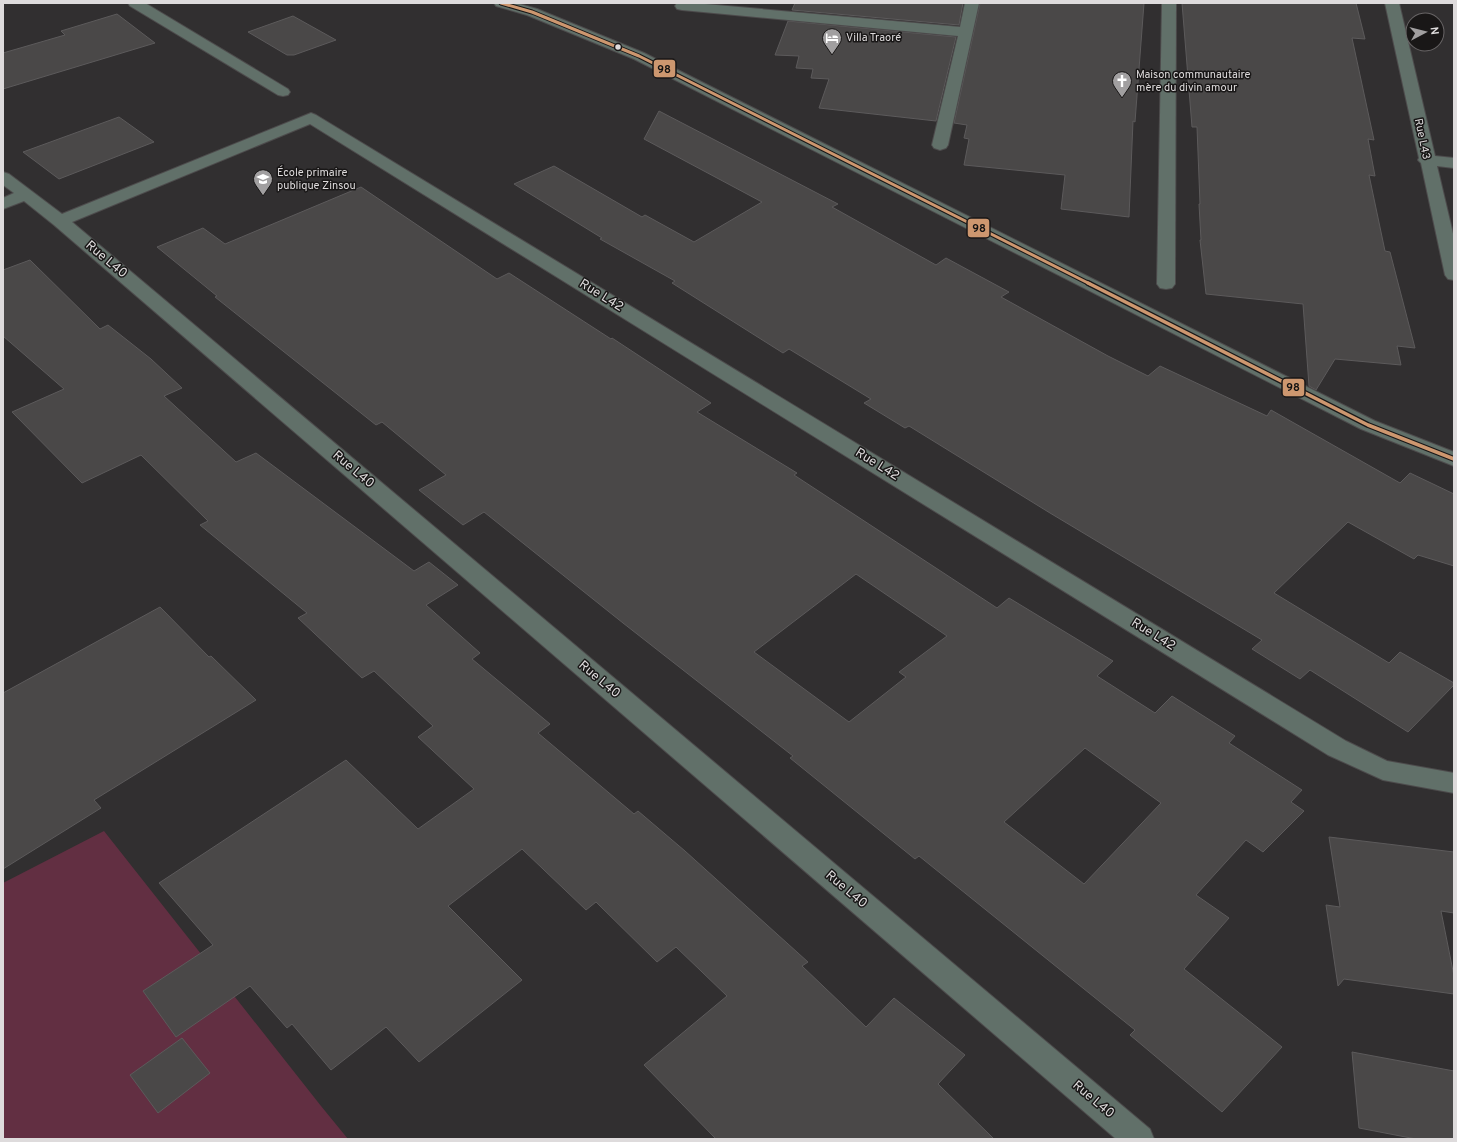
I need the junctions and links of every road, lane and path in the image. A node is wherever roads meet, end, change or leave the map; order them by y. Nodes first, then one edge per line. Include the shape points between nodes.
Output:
1 (135, 3) edge
2 (501, 3) edge
3 (972, 3) edge
4 (1169, 3) edge
5 (1392, 3) edge
6 (682, 6) dead end
7 (965, 32) junction
8 (283, 92) dead end
9 (940, 145) dead end
10 (1426, 160) junction
11 (1454, 162) edge
12 (3, 177) edge
13 (25, 194) junction
14 (3, 204) edge
15 (60, 221) junction
16 (1454, 275) edge
17 (1166, 284) dead end
18 (1454, 459) edge
19 (1454, 782) edge
20 (1139, 1139) edge

1 - 8 street
2 - 18 street via 532,12 639,56 1368,425
3 - 7 street
4 - 17 street
5 - 10 street, Rue L43
6 - 7 street
7 - 9 street
10 - 11 street
10 - 16 street, Rue L43
12 - 13 street, Rue L40
13 - 14 street
13 - 15 street, Rue L40
15 - 19 street, Rue L42 via 311,118 1338,748 1383,770
15 - 20 street, Rue L40

